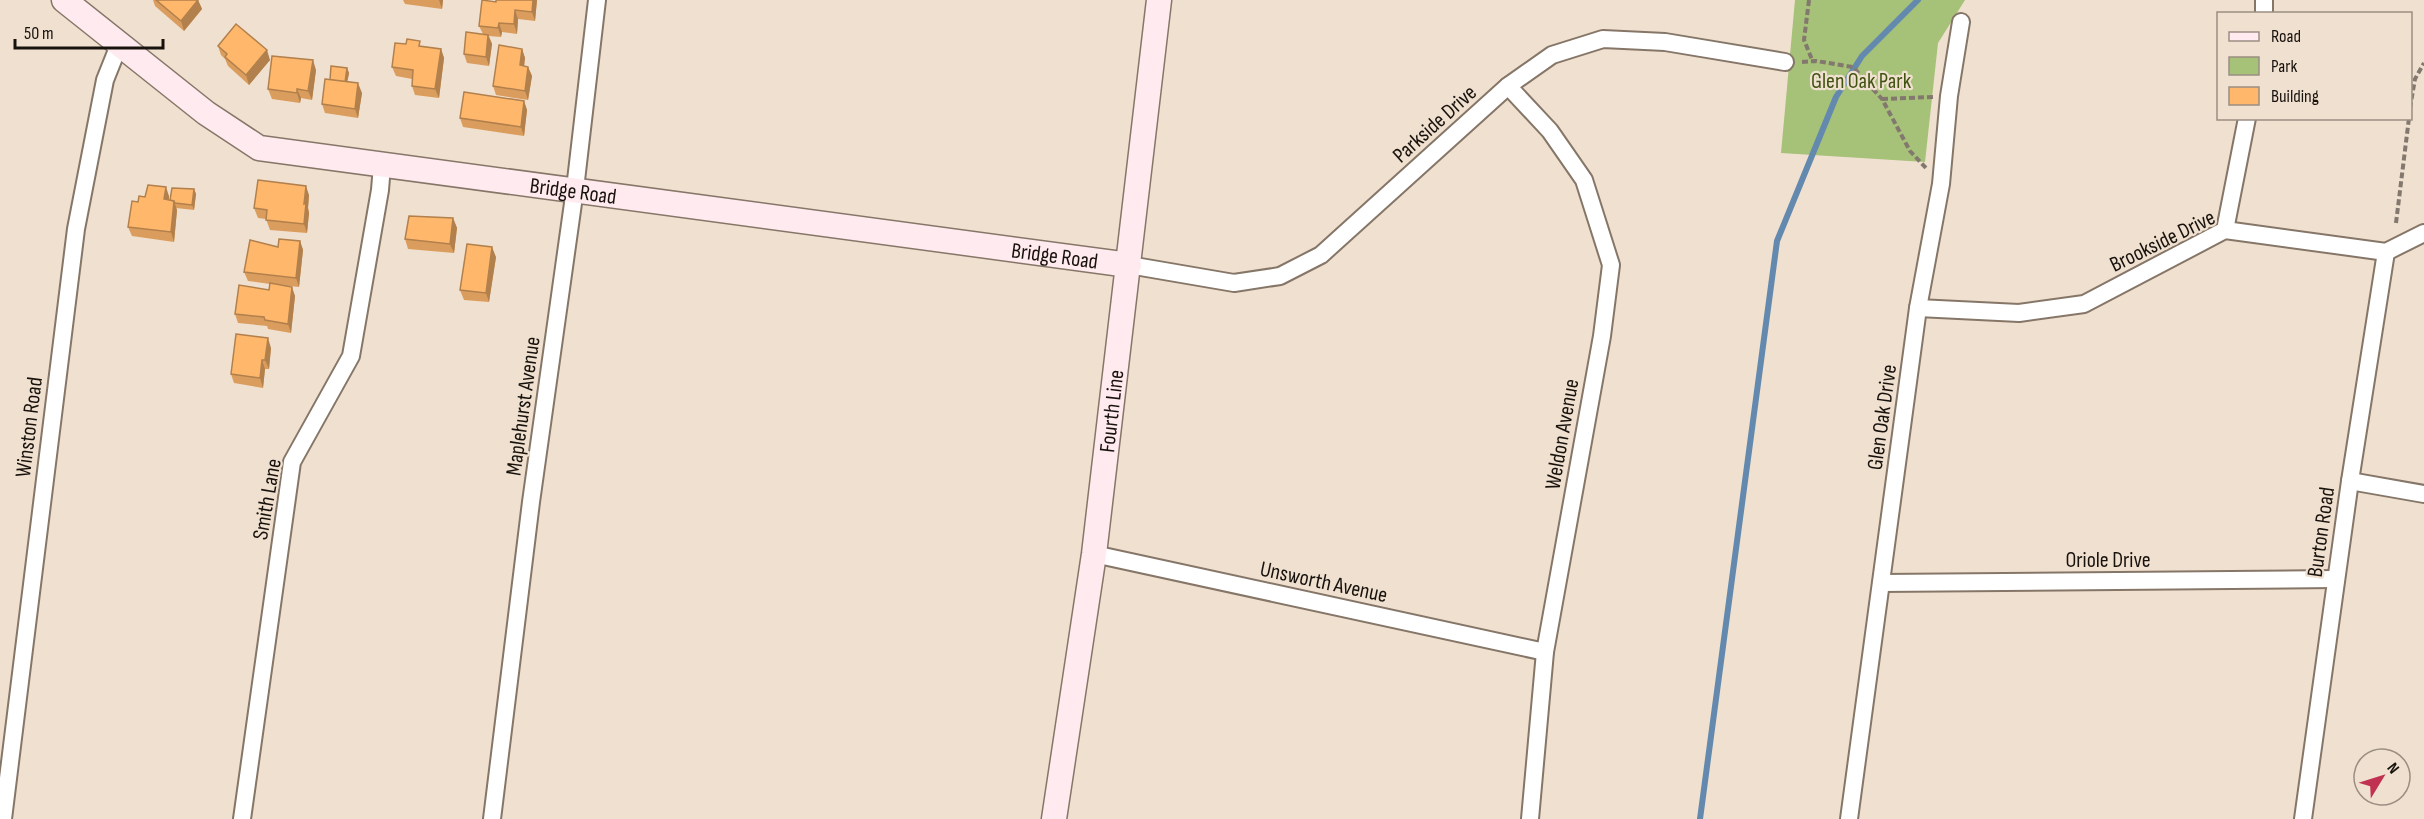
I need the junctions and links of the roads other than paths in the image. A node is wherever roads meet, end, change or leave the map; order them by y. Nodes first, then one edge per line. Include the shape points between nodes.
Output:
1 (64, 0) edge
2 (597, 0) edge
3 (1159, 0) edge
4 (1961, 22) dead end
5 (119, 45) junction
6 (1785, 62) road end
7 (1508, 86) junction
8 (2247, 120) edge
9 (382, 165) junction
10 (575, 189) junction
11 (2225, 230) junction
12 (2424, 233) edge
13 (2386, 252) junction
14 (1129, 265) junction
15 (1918, 308) junction
16 (2350, 481) junction
17 (2424, 494) edge
18 (1094, 554) junction
19 (2336, 579) junction
20 (1881, 583) junction
21 (1545, 652) junction
22 (3, 819) edge
23 (243, 819) edge
24 (492, 819) edge
25 (1054, 819) edge
26 (1530, 819) edge
27 (1849, 819) edge
28 (2303, 819) edge

1 - 5 street, Bridge Road
2 - 10 street, Maplehurst Avenue
3 - 14 street, Fourth Line
4 - 15 street, Glen Oak Drive via 1941,184
5 - 9 street, Bridge Road via 206,113 259,148
5 - 22 street, Winston Road via 105,80 76,229
6 - 7 street, Parkside Drive via 1665,42 1603,39 1552,55
7 - 14 street, Parkside Drive via 1321,255 1280,276 1234,283
7 - 21 street, Weldon Avenue via 1550,131 1584,180 1611,265 1602,336
8 - 11 street
9 - 10 street, Bridge Road
9 - 23 street, Smith Lane via 351,356 292,462
10 - 14 street, Bridge Road
10 - 24 street, Maplehurst Avenue
11 - 13 street, Brookside Drive
11 - 15 street, Brookside Drive via 2084,304 2019,313
12 - 13 street
13 - 16 street, Burton Road
14 - 18 street, Fourth Line
15 - 20 street, Glen Oak Drive
16 - 17 street
16 - 19 street, Burton Road
18 - 21 street, Unsworth Avenue
18 - 25 street, Fourth Line
19 - 20 street, Oriole Drive
19 - 28 street, Burton Road
20 - 27 street, Glen Oak Drive
21 - 26 street, Weldon Avenue

